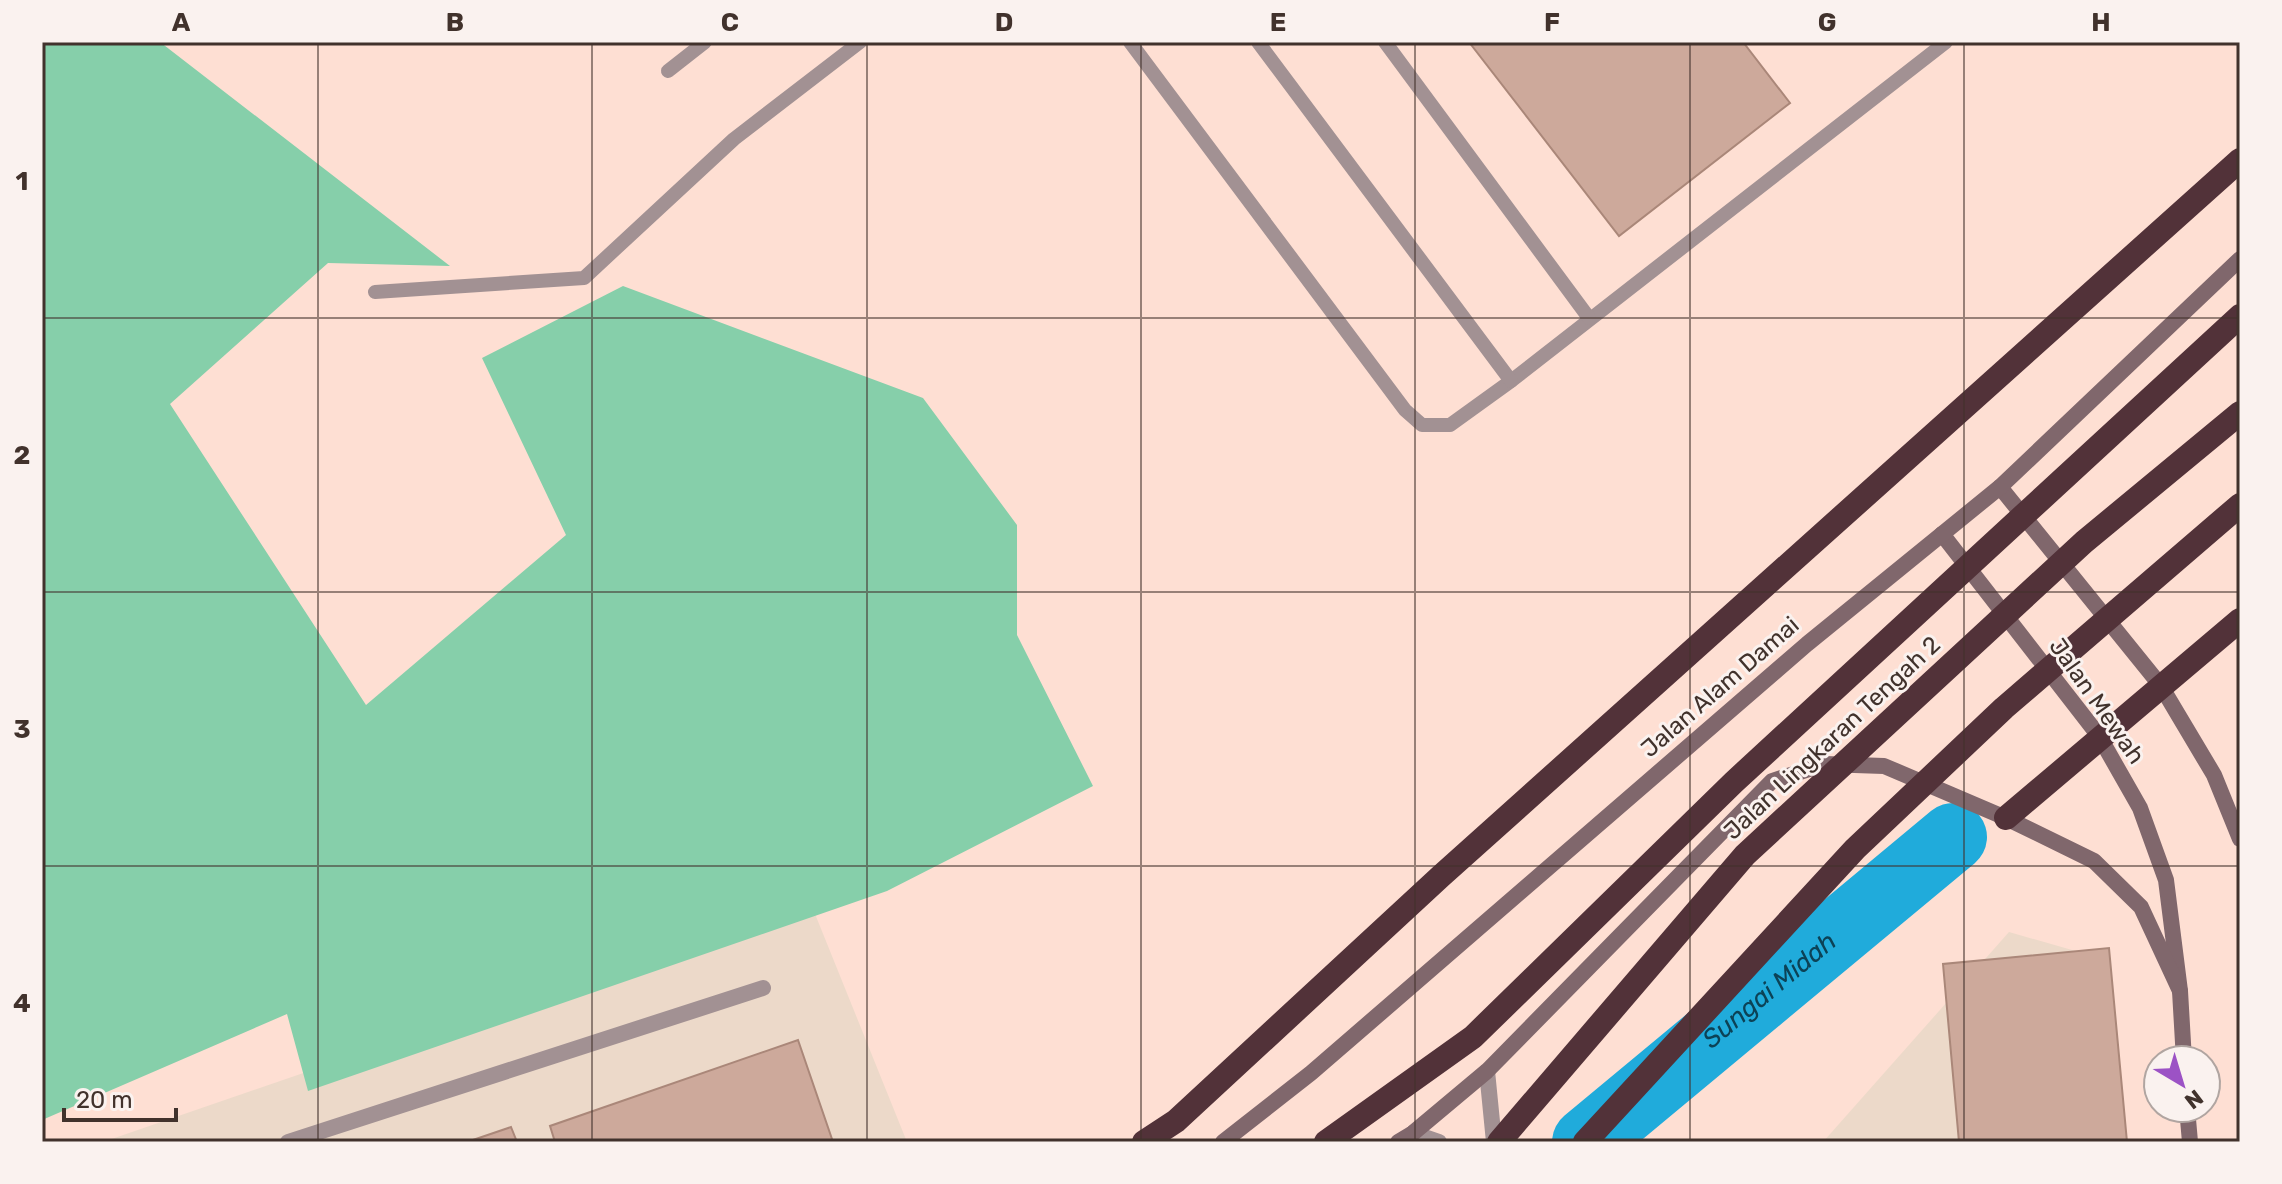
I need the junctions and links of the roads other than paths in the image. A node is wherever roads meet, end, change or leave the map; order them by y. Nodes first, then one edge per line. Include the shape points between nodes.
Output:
1 (705, 42) edge
2 (860, 42) edge
3 (1130, 42) edge
4 (1258, 42) edge
5 (1385, 42) edge
6 (1946, 42) edge
7 (668, 71) dead end
8 (2240, 160) edge
9 (2240, 259) edge
10 (375, 292) dead end
11 (2240, 316) edge
12 (1589, 318) junction
13 (1511, 381) junction
14 (2240, 413) edge
15 (2000, 487) junction
16 (2240, 505) edge
17 (1942, 534) junction
18 (2240, 620) edge
19 (2161, 686) junction
20 (2099, 736) junction
21 (2006, 818) junction
22 (2240, 839) edge
23 (763, 988) dead end
24 (2180, 991) junction
25 (2183, 1044) edge
26 (1487, 1071) junction
27 (1405, 1138) edge
28 (288, 1142) edge
29 (1144, 1142) edge
30 (1223, 1142) edge
31 (1326, 1142) edge
32 (1439, 1142) edge
33 (1496, 1142) edge
34 (1585, 1142) edge

1 - 7 lane
2 - 10 lane via 734,139 584,278
3 - 13 lane via 1405,410 1422,425 1450,425
4 - 13 lane
5 - 12 lane
6 - 12 lane
8 - 29 highway via 1441,876 1176,1121
9 - 15 main road, Jalan Alam Damai
11 - 31 highway via 1734,782 1473,1037
12 - 13 lane
14 - 33 highway, Jalan Lingkaran Tengah 2 via 2084,542 1745,855
15 - 17 main road, Jalan Alam Damai
15 - 19 main road
16 - 34 highway via 2004,708 1855,849
17 - 20 main road, Jalan Mewah
17 - 30 main road, Jalan Alam Damai via 1807,644 1311,1073
18 - 19 highway
19 - 20 highway
19 - 22 main road via 2214,775
20 - 21 highway
20 - 24 main road, Jalan Mewah via 2140,808 2166,880
21 - 24 main road via 2094,861 2141,907
21 - 26 main road via 1884,766 1825,764 1772,781
23 - 28 street
24 - 25 main road, Jalan Mewah
26 - 27 main road
26 - 33 street
27 - 32 street

